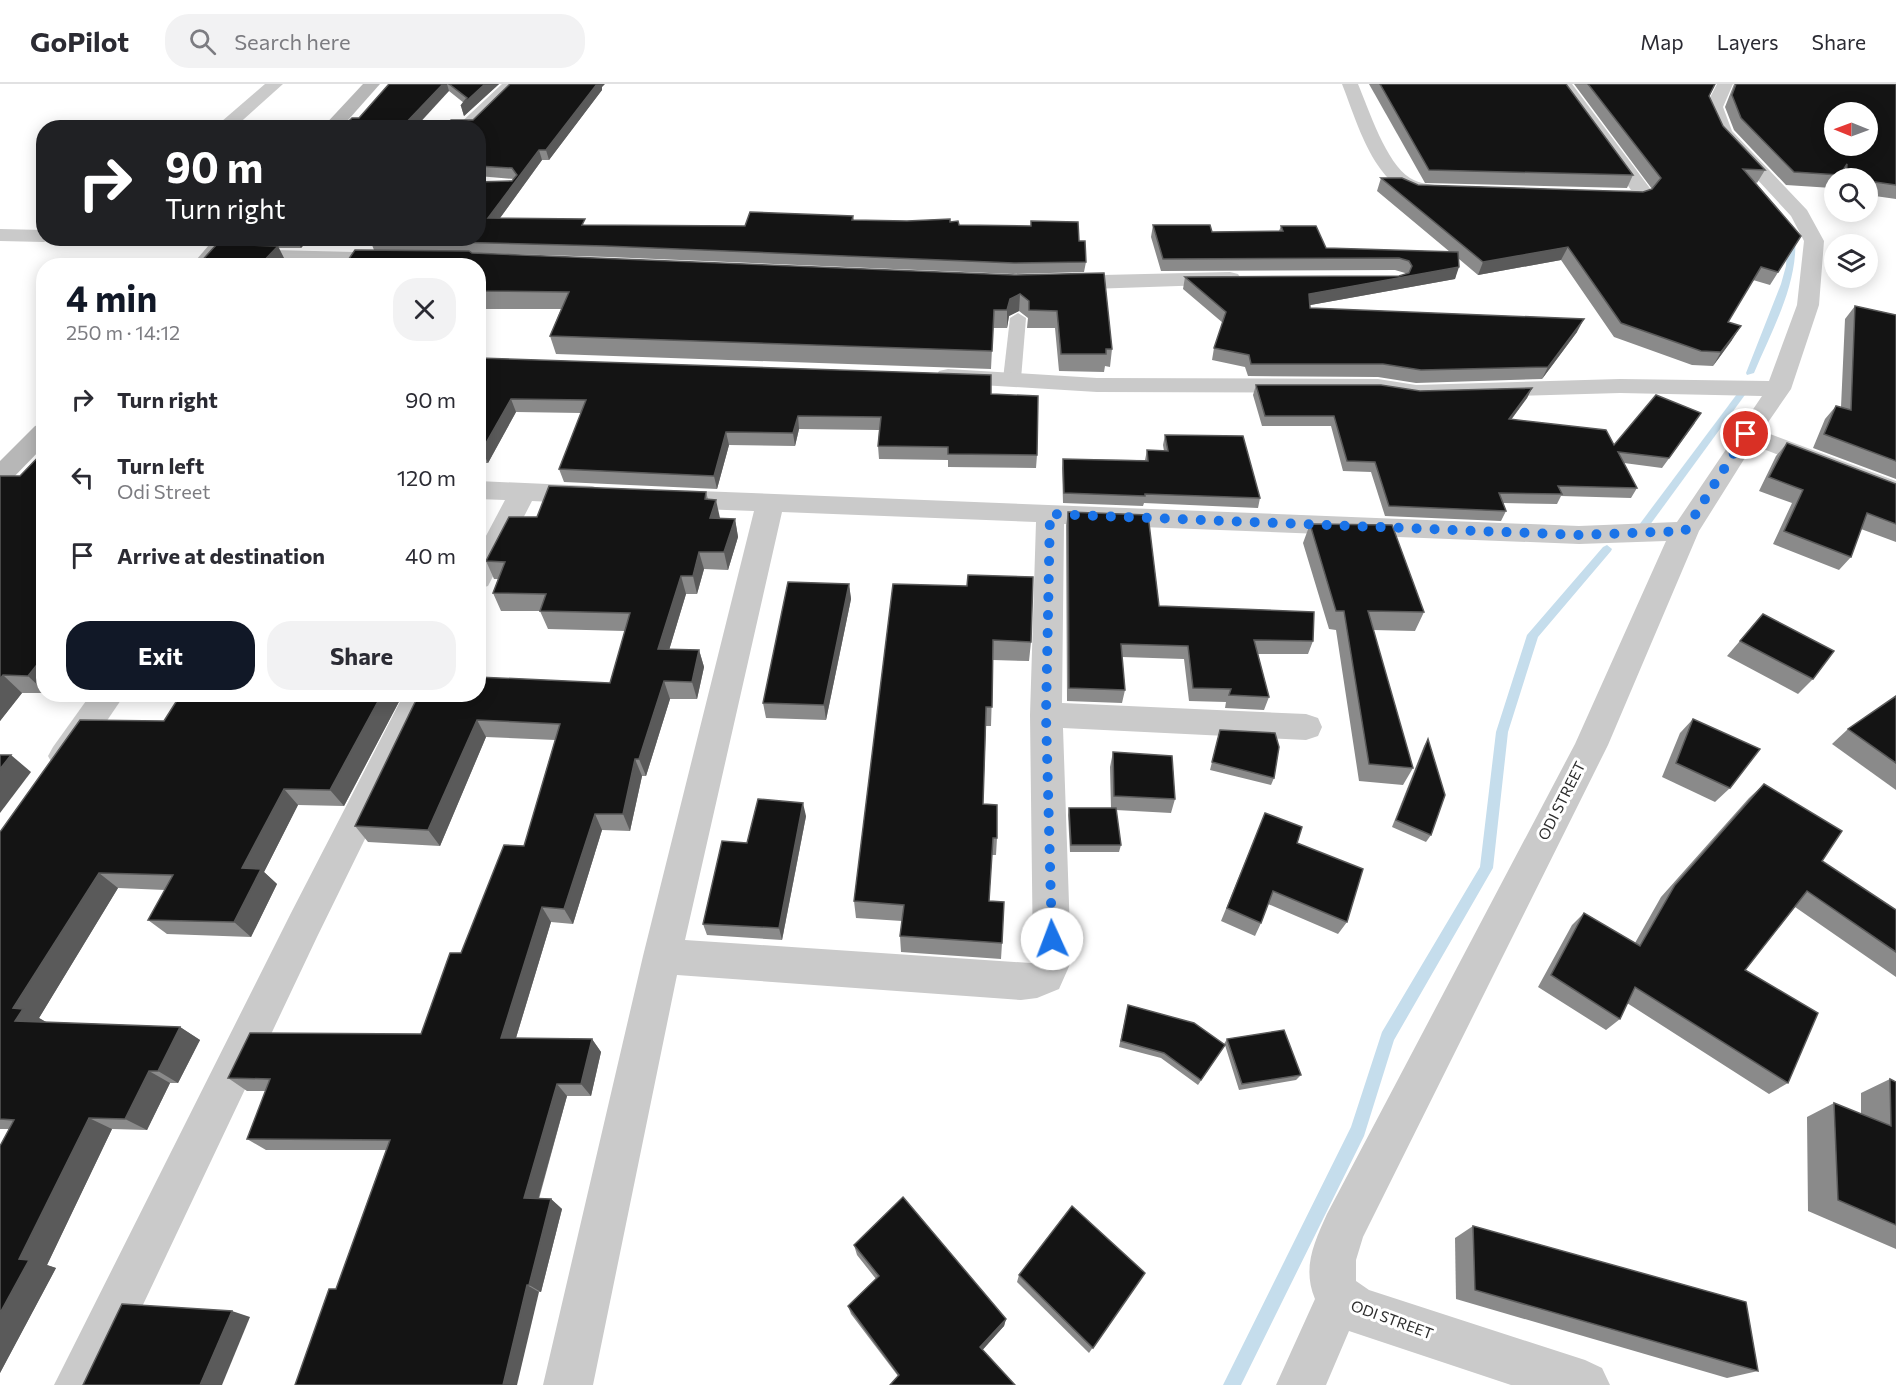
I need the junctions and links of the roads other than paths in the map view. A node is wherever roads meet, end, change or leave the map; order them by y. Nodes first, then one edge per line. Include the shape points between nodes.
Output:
1 (275, 84) edge
2 (372, 84) edge
3 (512, 84) edge
4 (1350, 84) edge
5 (1563, 84) edge
6 (1725, 84) edge
7 (232, 120) edge
8 (338, 120) edge
9 (473, 120) edge
10 (1455, 192) edge
11 (1580, 195) edge
12 (10, 235) edge
13 (36, 236) edge
14 (196, 246) edge
15 (216, 250) edge
16 (0, 254) edge
17 (376, 258) edge
18 (1252, 279) edge
19 (1037, 283) edge
20 (1018, 318) edge
21 (920, 375) edge
22 (1012, 379) junction
23 (1779, 389) junction
24 (1746, 434) junction
25 (36, 439) edge
26 (36, 471) edge
27 (3, 473) edge
28 (486, 490) edge
29 (1896, 491) edge
30 (523, 492) junction
31 (617, 496) edge
32 (652, 498) edge
33 (770, 503) junction
34 (1050, 514) junction
35 (1685, 531) junction
36 (486, 564) edge
37 (103, 702) edge
38 (416, 702) edge
39 (1046, 715) junction
40 (1306, 727) dead end
41 (48, 779) edge
42 (662, 956) junction
43 (1339, 1299) junction
44 (79, 1385) edge
45 (568, 1385) edge
46 (1301, 1385) edge
47 (1585, 1385) edge

1 - 7 street
2 - 8 street
3 - 9 street
4 - 10 street via 1386,168 1404,184 1421,191
5 - 11 street via 1642,191 1637,196
6 - 23 street, ODI STREET via 1714,107 1724,133 1800,214 1814,241 1808,305
12 - 13 street
12 - 16 street
14 - 15 street
15 - 17 street
18 - 19 street
20 - 22 lane
21 - 22 street
22 - 23 street via 1097,385 1378,386 1416,392 1620,386
23 - 24 street, ODI STREET
24 - 29 street
24 - 35 street, ODI STREET
25 - 27 street
26 - 27 street
28 - 30 street
30 - 31 street
30 - 36 street
32 - 33 street
33 - 34 street
33 - 42 street
34 - 35 street via 1579,535
34 - 39 street
35 - 43 street, ODI STREET via 1591,745 1337,1243 1331,1267 1332,1284
37 - 41 street
38 - 44 street
39 - 40 street
39 - 42 street via 1052,962 1043,979 1021,982
42 - 45 street
43 - 46 street
43 - 47 street, ODI STREET via 1359,1311

